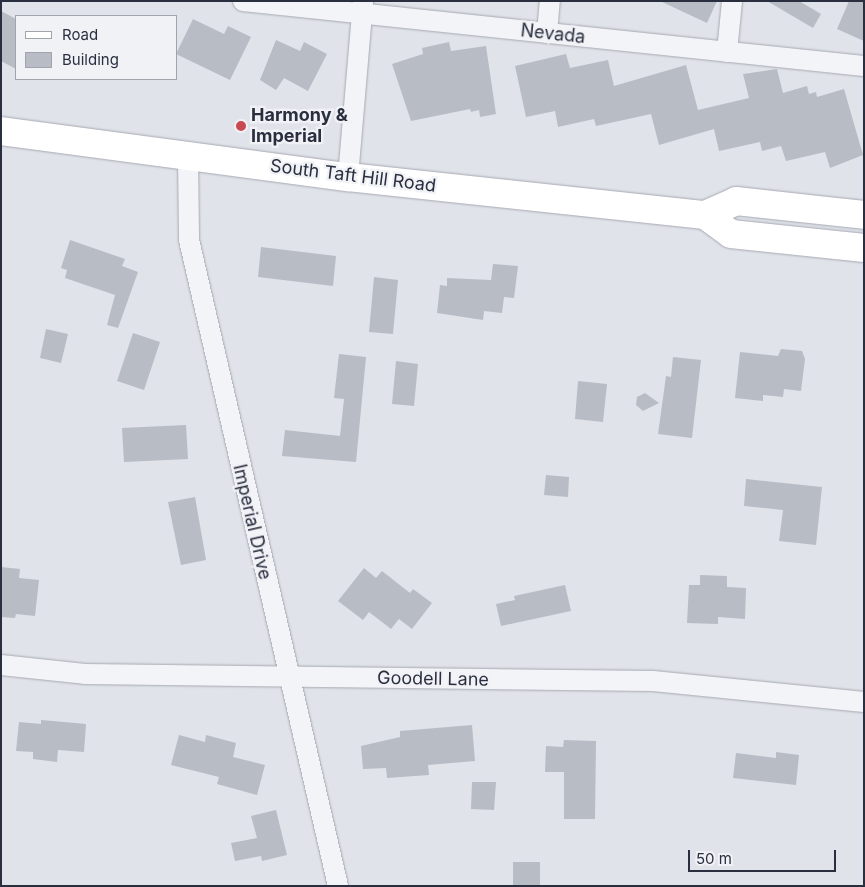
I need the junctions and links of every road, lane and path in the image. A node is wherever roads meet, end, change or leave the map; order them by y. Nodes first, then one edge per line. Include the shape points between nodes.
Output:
1 (243, 1) edge
2 (550, 1) edge
3 (732, 1) edge
4 (363, 8) edge
5 (547, 33) junction
6 (727, 52) junction
7 (864, 66) edge
8 (1, 132) edge
9 (188, 155) junction
10 (348, 177) junction
11 (705, 215) junction
12 (864, 215) edge
13 (864, 248) edge
14 (1, 665) edge
15 (288, 676) junction
16 (864, 702) edge
17 (338, 886) edge

1 - 4 street, Nevada
2 - 5 street
3 - 6 street
4 - 5 street, Nevada
4 - 10 street
5 - 6 street, Nevada
6 - 7 street, Nevada
8 - 9 main road, South Taft Hill Road
9 - 10 main road, South Taft Hill Road
9 - 15 street, Imperial Drive via 189,240
10 - 11 main road, South Taft Hill Road
11 - 12 main road, South Taft Hill Road via 736,202
11 - 13 main road via 731,234
14 - 15 street, Goodell Lane via 85,674
15 - 16 street, Goodell Lane via 653,681
15 - 17 street, Imperial Drive

